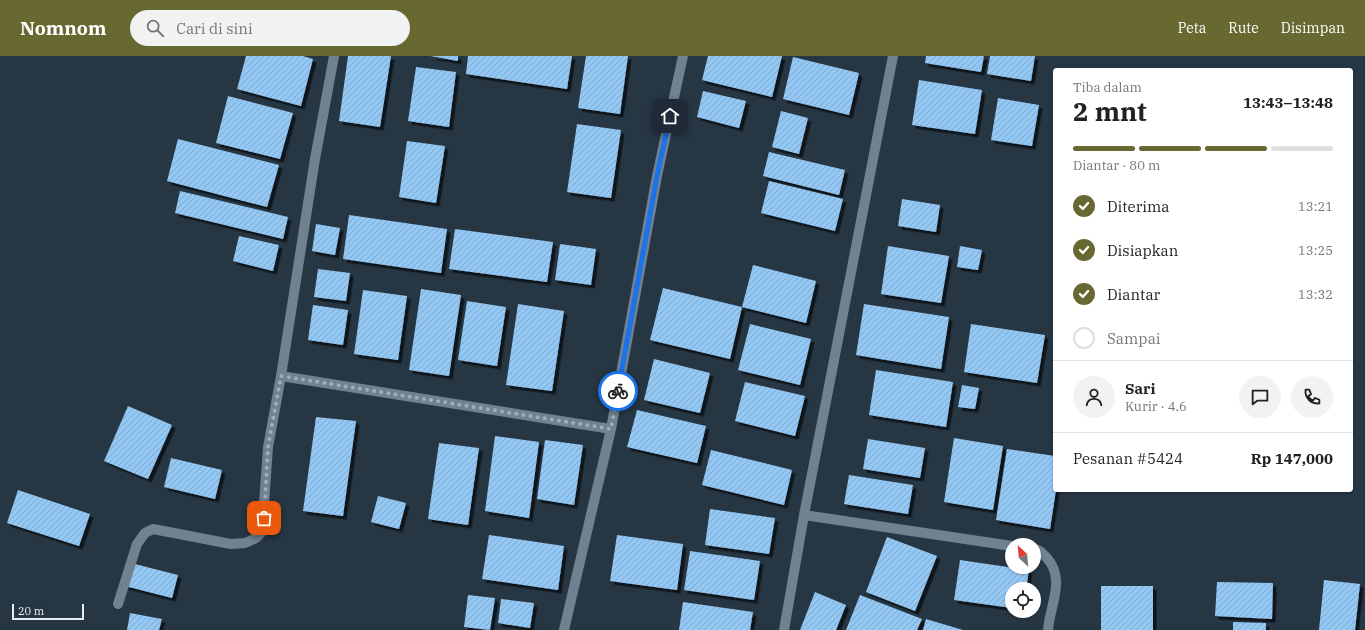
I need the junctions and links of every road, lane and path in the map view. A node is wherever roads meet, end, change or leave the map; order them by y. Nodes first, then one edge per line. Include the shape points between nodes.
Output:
1 (334, 56) edge
2 (684, 56) edge
3 (893, 56) edge
4 (281, 376) junction
5 (611, 429) junction
6 (804, 515) junction
7 (1005, 545) edge
8 (1041, 552) edge
9 (118, 604) dead end
10 (564, 630) edge
11 (784, 630) edge
12 (1048, 630) edge

1 - 4 street
2 - 5 street via 657,176
3 - 6 street
4 - 5 street
4 - 9 street via 268,447 262,532 244,543 231,544 153,529 145,533 137,544
5 - 10 street
6 - 7 street
6 - 11 street
8 - 12 street via 1052,564 1057,581

